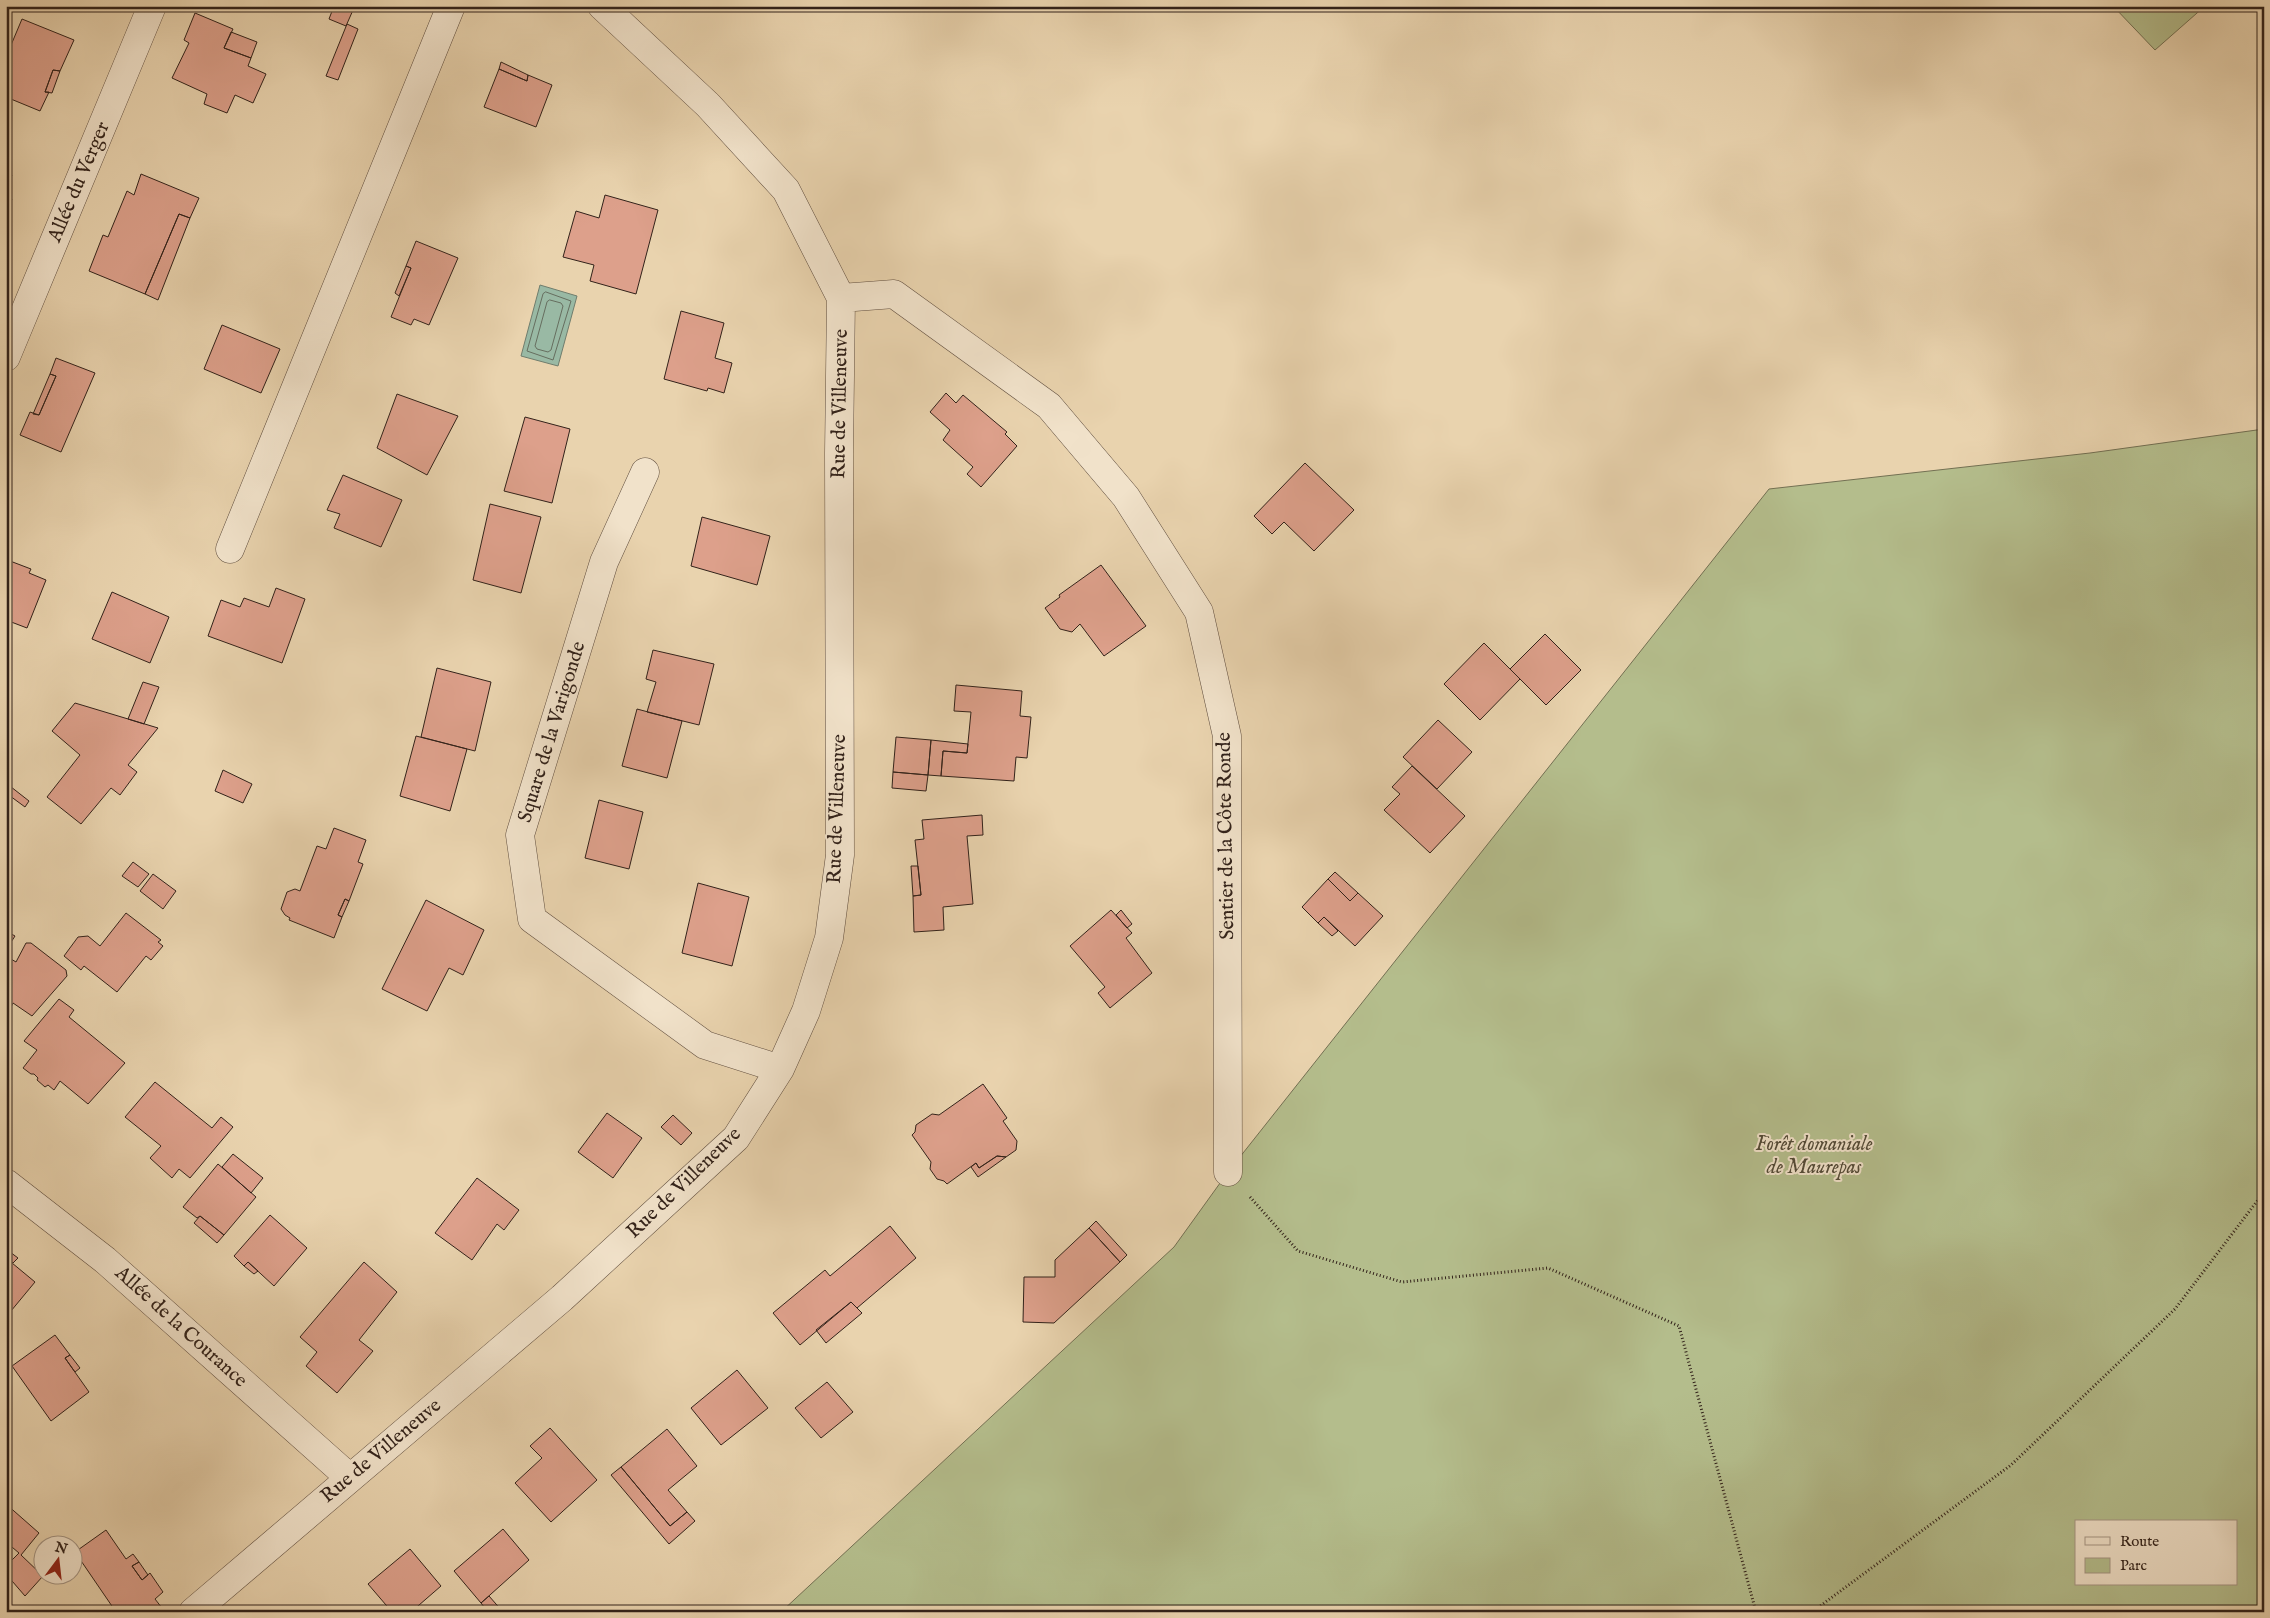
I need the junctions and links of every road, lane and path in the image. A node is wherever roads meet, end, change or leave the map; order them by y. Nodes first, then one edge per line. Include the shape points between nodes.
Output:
1 (152, 6) edge
2 (451, 6) edge
3 (602, 6) edge
4 (841, 298) junction
5 (6, 358) edge
6 (645, 472) dead end
7 (230, 549) dead end
8 (780, 1069) junction
9 (1228, 1172) joint
10 (6, 1183) edge
11 (2264, 1192) edge
12 (350, 1478) junction
13 (192, 1612) edge
14 (1756, 1612) edge
15 (1812, 1612) edge

1 - 5 street, Allée du Verger
2 - 7 street
3 - 4 street, Rue de Villeneuve via 708,105 786,190
4 - 8 street, Rue de Villeneuve via 838,453 840,855 829,938 806,1011
4 - 9 street, Sentier de la Côte Ronde via 894,294 1049,406 1126,496 1199,612 1227,736
6 - 8 street, Square de la Varigonde via 604,562 520,835 532,920 705,1044
8 - 12 street, Rue de Villeneuve via 736,1138 562,1298
9 - 14 path via 1298,1251 1402,1282 1548,1268 1679,1326
10 - 12 street, Allée de la Courance via 105,1260
11 - 15 path via 2176,1309 2012,1465
12 - 13 street, Rue de Villeneuve

